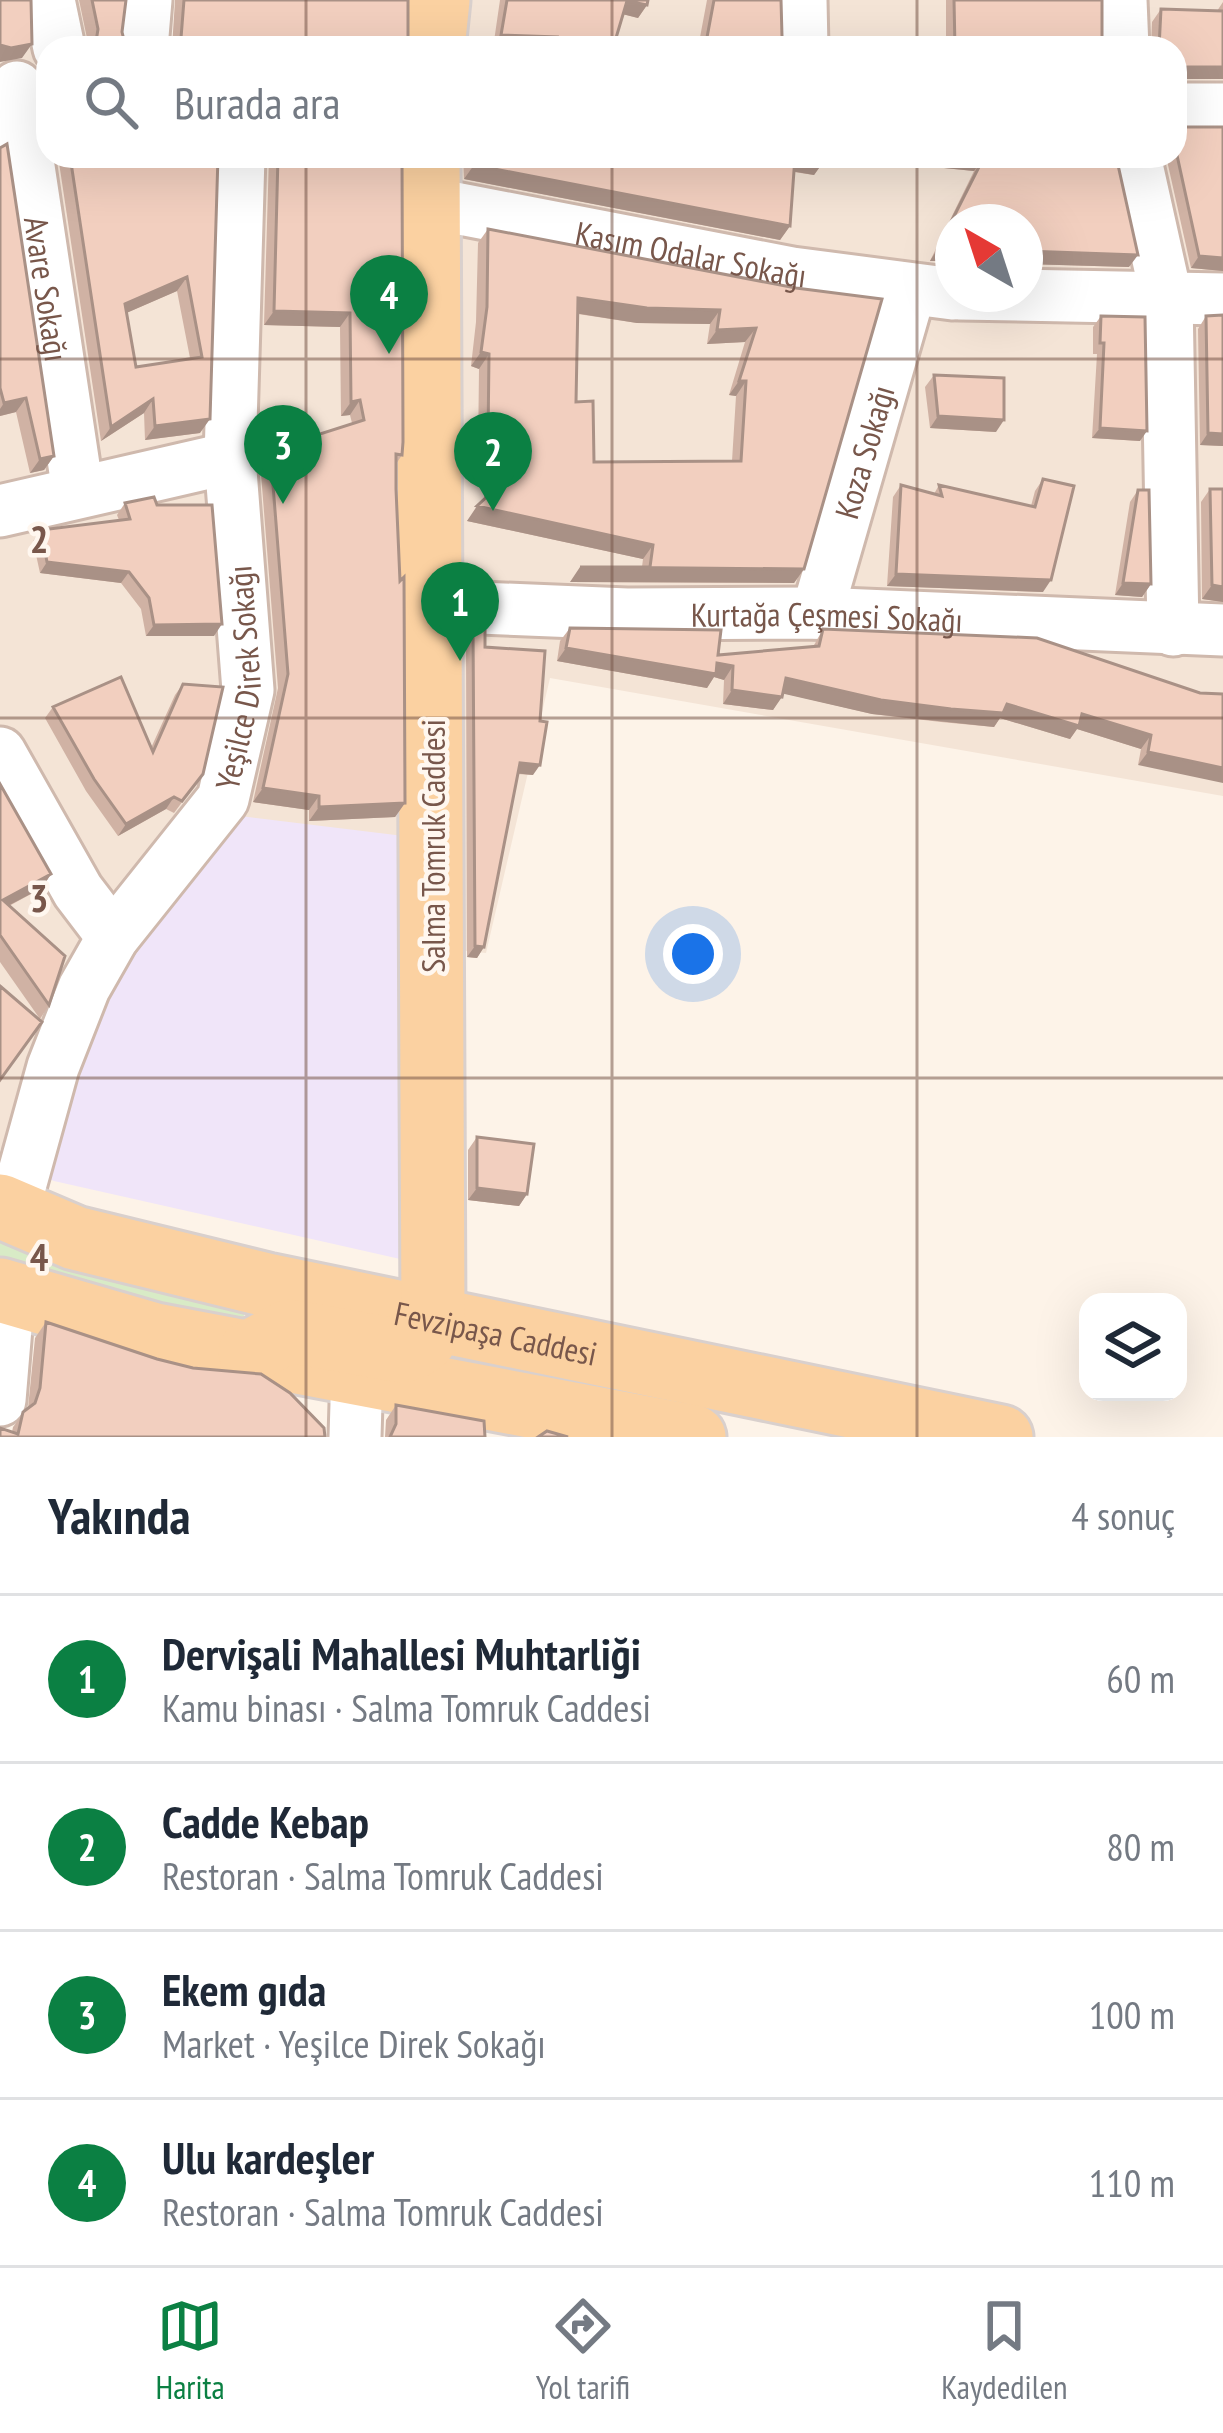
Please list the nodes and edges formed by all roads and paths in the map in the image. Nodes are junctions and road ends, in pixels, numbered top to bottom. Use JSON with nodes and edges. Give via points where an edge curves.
{"nodes":[{"id":1,"x":49,"y":0,"type":"edge"},
{"id":2,"x":146,"y":0,"type":"edge"},
{"id":3,"x":438,"y":0,"type":"edge"},
{"id":4,"x":801,"y":0,"type":"edge"},
{"id":5,"x":1121,"y":0,"type":"edge"},
{"id":6,"x":56,"y":36,"type":"edge"},
{"id":7,"x":143,"y":36,"type":"edge"},
{"id":8,"x":435,"y":36,"type":"edge"},
{"id":9,"x":802,"y":36,"type":"edge"},
{"id":10,"x":1122,"y":36,"type":"edge"},
{"id":11,"x":22,"y":85,"type":"edge"},
{"id":12,"x":1187,"y":109,"type":"edge"},
{"id":13,"x":1223,"y":109,"type":"edge"},
{"id":14,"x":239,"y":168,"type":"edge"},
{"id":15,"x":1138,"y":168,"type":"edge"},
{"id":16,"x":429,"y":179,"type":"edge"},
{"id":17,"x":935,"y":292,"type":"edge"},
{"id":18,"x":1043,"y":296,"type":"edge"},
{"id":19,"x":1223,"y":298,"type":"edge"},
{"id":20,"x":1167,"y":299,"type":"junction"},
{"id":21,"x":935,"y":308,"type":"edge"},
{"id":22,"x":230,"y":458,"type":"junction"},
{"id":23,"x":78,"y":492,"type":"junction"},
{"id":24,"x":0,"y":511,"type":"edge"},
{"id":25,"x":430,"y":606,"type":"junction"},
{"id":26,"x":817,"y":613,"type":"junction"},
{"id":27,"x":1223,"y":629,"type":"edge"},
{"id":28,"x":1173,"y":630,"type":"junction"},
{"id":29,"x":0,"y":753,"type":"edge"},
{"id":30,"x":113,"y":937,"type":"junction"},
{"id":31,"x":8,"y":1196,"type":"edge"},
{"id":32,"x":4,"y":1291,"type":"edge"},
{"id":33,"x":434,"y":1321,"type":"junction"},
{"id":34,"x":250,"y":1352,"type":"junction"},
{"id":35,"x":357,"y":1370,"type":"junction"},
{"id":36,"x":0,"y":1400,"type":"edge"},
{"id":37,"x":485,"y":1417,"type":"edge"},
{"id":38,"x":355,"y":1437,"type":"edge"},
{"id":39,"x":694,"y":1437,"type":"edge"},
{"id":40,"x":1000,"y":1437,"type":"edge"}],
"edges":[{"from":1,"to":6,"type":"street"},
{"from":2,"to":7,"type":"street"},
{"from":3,"to":8,"type":"main road"},
{"from":4,"to":9,"type":"street"},
{"from":5,"to":10,"type":"street"},
{"from":11,"to":23,"type":"street","name":"Avare Sokağı"},
{"from":12,"to":13,"type":"street"},
{"from":14,"to":22,"type":"street","name":"Yeşilce Direk Sokağı"},
{"from":15,"to":20,"type":"street"},
{"from":16,"to":17,"type":"street","name":"Kasım Odalar Sokağı","via":[[792,273]]},
{"from":16,"to":25,"type":"main road","name":"Salma Tomruk Caddesi"},
{"from":18,"to":20,"type":"street","name":"Kasım Odalar Sokağı"},
{"from":19,"to":20,"type":"street","name":"Kasım Odalar Sokağı"},
{"from":20,"to":28,"type":"street"},
{"from":21,"to":26,"type":"street","name":"Koza Sokağı"},
{"from":22,"to":23,"type":"street"},
{"from":22,"to":30,"type":"street","name":"Yeşilce Direk Sokağı","via":[[248,690],[223,799]]},
{"from":23,"to":24,"type":"street"},
{"from":25,"to":26,"type":"street","name":"Kurtağa Çeşmesi Sokağı"},
{"from":25,"to":33,"type":"main road","name":"Salma Tomruk Caddesi"},
{"from":26,"to":28,"type":"street","name":"Kurtağa Çeşmesi Sokağı"},
{"from":27,"to":28,"type":"street","name":"Kurtağa Çeşmesi Sokağı"},
{"from":29,"to":30,"type":"street"},
{"from":30,"to":31,"type":"street","name":"Yeşilce Direk Sokağı","via":[[84,988]]},
{"from":31,"to":33,"type":"main road","name":"Fevzipaşa Caddesi","via":[[76,1238]]},
{"from":32,"to":34,"type":"main road","name":"Fevzipaşa Caddesi","via":[[155,1335]]},
{"from":32,"to":36,"type":"street"},
{"from":33,"to":34,"type":"main road","via":[[418,1347],[401,1351],[289,1331]]},
{"from":33,"to":40,"type":"main road","name":"Fevzipaşa Caddesi"},
{"from":34,"to":35,"type":"main road","name":"Fevzipaşa Caddesi"},
{"from":35,"to":37,"type":"main road","name":"Fevzipaşa Caddesi"},
{"from":35,"to":38,"type":"street"},
{"from":37,"to":39,"type":"main road","name":"Fevzipaşa Caddesi"}]}
